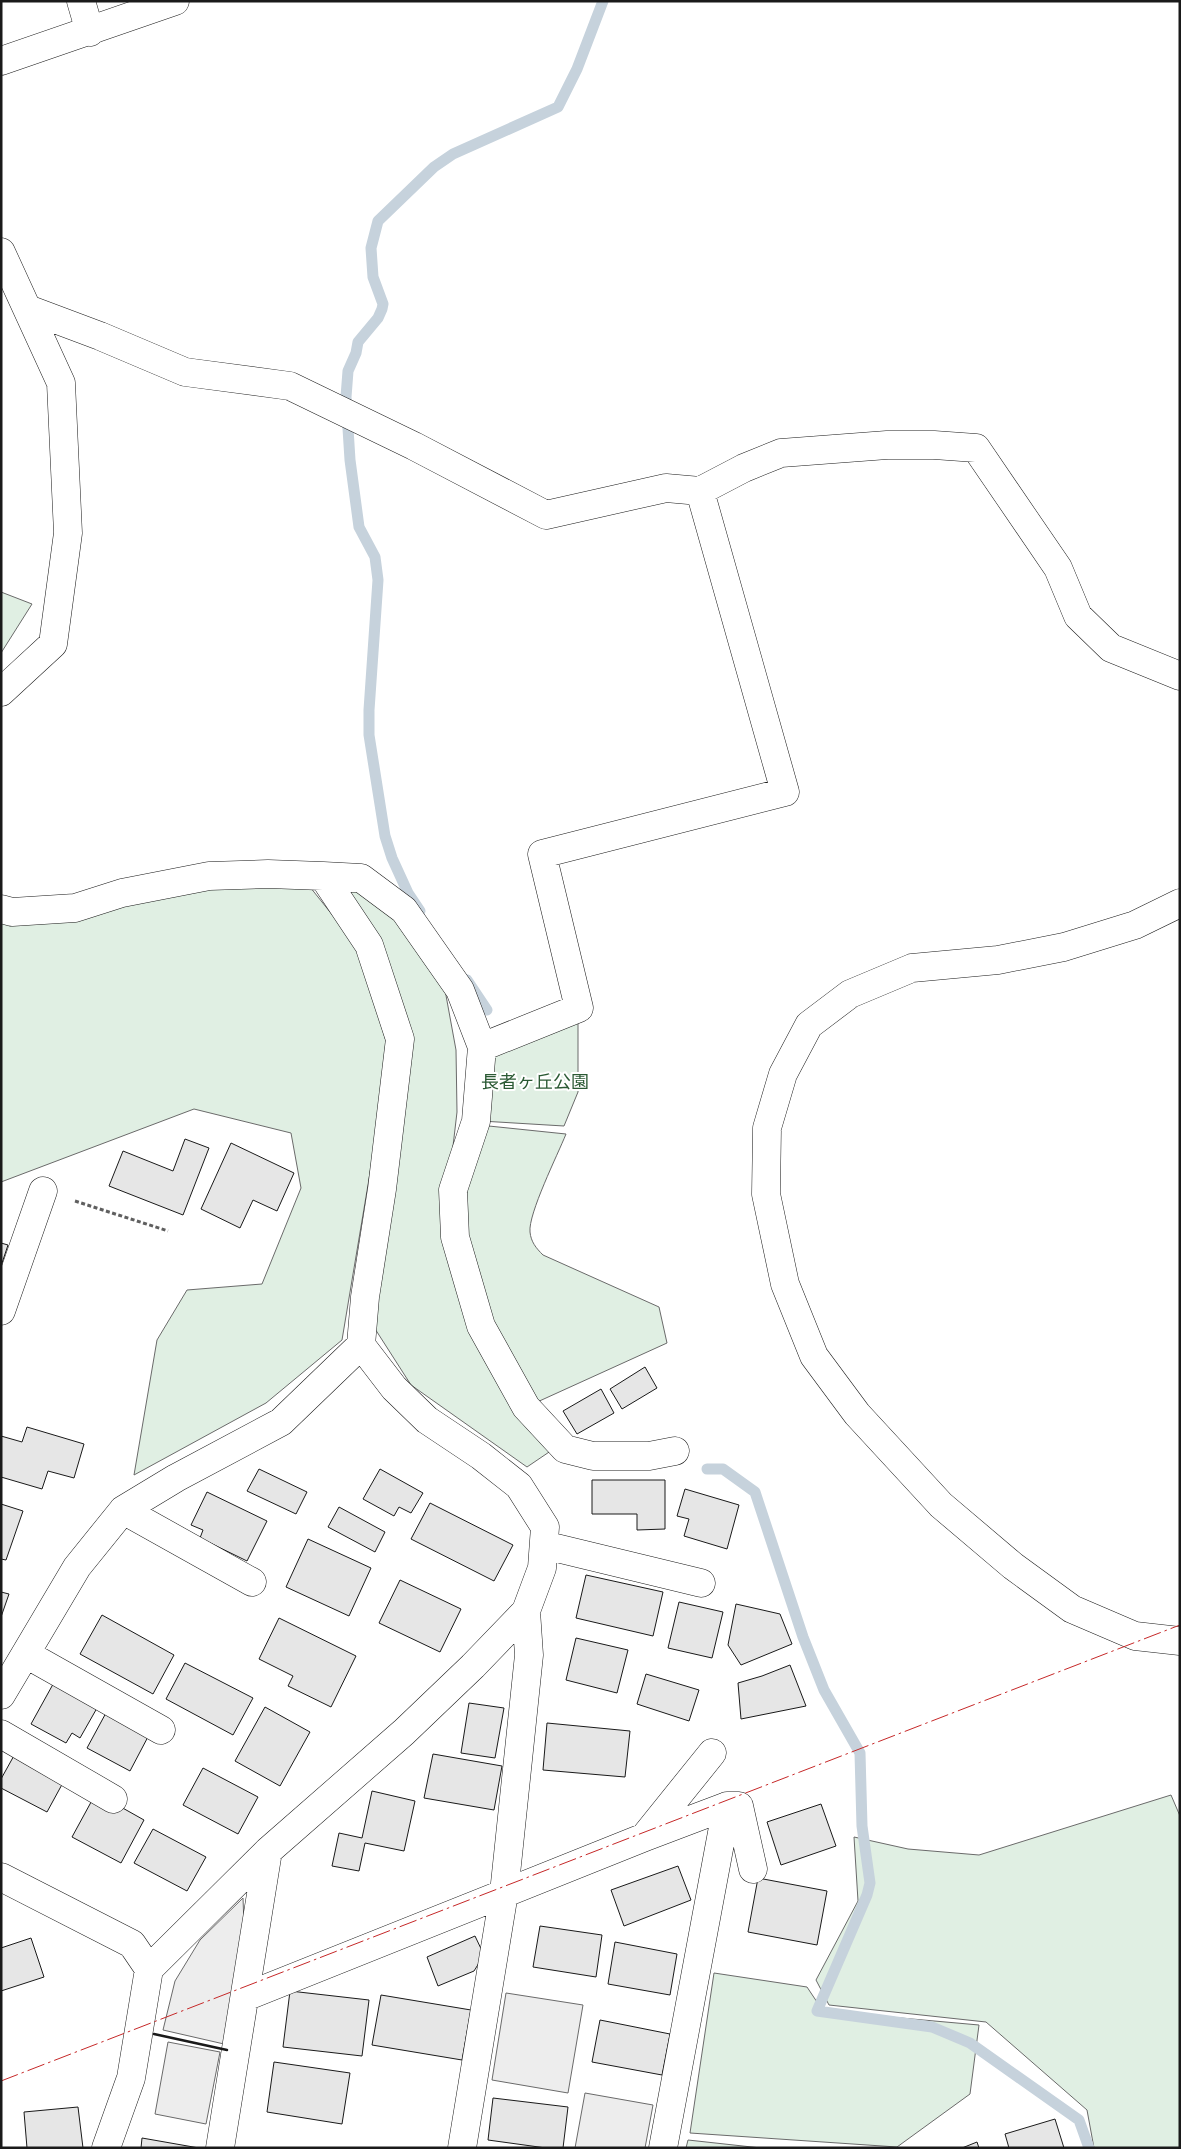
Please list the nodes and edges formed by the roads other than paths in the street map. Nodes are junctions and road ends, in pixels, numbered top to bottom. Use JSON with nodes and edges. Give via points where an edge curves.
{"nodes":[{"id":1,"x":81,"y":1,"type":"edge"},
{"id":2,"x":175,"y":1,"type":"edge"},
{"id":3,"x":90,"y":32,"type":"junction"},
{"id":4,"x":1,"y":61,"type":"edge"},
{"id":5,"x":1,"y":252,"type":"edge"},
{"id":6,"x":28,"y":309,"type":"junction"},
{"id":7,"x":700,"y":492,"type":"junction"},
{"id":8,"x":1180,"y":676,"type":"edge"},
{"id":9,"x":1,"y":692,"type":"edge"},
{"id":10,"x":323,"y":876,"type":"junction"},
{"id":11,"x":1180,"y":903,"type":"edge"},
{"id":12,"x":1,"y":909,"type":"edge"},
{"id":13,"x":482,"y":1047,"type":"junction"},
{"id":14,"x":43,"y":1192,"type":"road end"},
{"id":15,"x":1,"y":1312,"type":"edge"},
{"id":16,"x":361,"y":1346,"type":"junction"},
{"id":17,"x":675,"y":1451,"type":"dead end"},
{"id":18,"x":123,"y":1510,"type":"junction"},
{"id":19,"x":544,"y":1545,"type":"junction"},
{"id":20,"x":252,"y":1582,"type":"dead end"},
{"id":21,"x":701,"y":1583,"type":"dead end"},
{"id":22,"x":526,"y":1611,"type":"junction"},
{"id":23,"x":1180,"y":1641,"type":"edge"},
{"id":24,"x":26,"y":1654,"type":"junction"},
{"id":25,"x":1,"y":1695,"type":"edge"},
{"id":26,"x":161,"y":1730,"type":"dead end"},
{"id":27,"x":1,"y":1734,"type":"edge"},
{"id":28,"x":712,"y":1754,"type":"dead end"},
{"id":29,"x":112,"y":1799,"type":"dead end"},
{"id":30,"x":727,"y":1806,"type":"junction"},
{"id":31,"x":645,"y":1837,"type":"junction"},
{"id":32,"x":268,"y":1851,"type":"junction"},
{"id":33,"x":753,"y":1870,"type":"dead end"},
{"id":34,"x":1,"y":1877,"type":"edge"},
{"id":35,"x":504,"y":1893,"type":"junction"},
{"id":36,"x":149,"y":1969,"type":"junction"},
{"id":37,"x":245,"y":1997,"type":"junction"},
{"id":38,"x":106,"y":2148,"type":"edge"},
{"id":39,"x":220,"y":2148,"type":"edge"},
{"id":40,"x":462,"y":2148,"type":"edge"},
{"id":41,"x":662,"y":2148,"type":"edge"}],
"edges":[{"from":1,"to":3,"type":"street"},
{"from":2,"to":3,"type":"street"},
{"from":3,"to":4,"type":"street"},
{"from":5,"to":6,"type":"street"},
{"from":6,"to":7,"type":"street","via":[[184,372],[290,386],[546,515],[666,488]]},
{"from":6,"to":9,"type":"street","via":[[61,383],[68,533],[54,644]]},
{"from":7,"to":8,"type":"street","via":[[744,468],[781,454],[887,445],[976,448],[1058,568],[1078,616],[1111,648]]},
{"from":7,"to":13,"type":"street","via":[[785,792],[542,854],[579,1008]]},
{"from":10,"to":12,"type":"street","via":[[210,876],[122,893],[75,908],[12,912]]},
{"from":10,"to":13,"type":"street","via":[[360,878],[404,910],[460,990]]},
{"from":10,"to":16,"type":"street","via":[[369,945],[400,1039]]},
{"from":11,"to":23,"type":"street","via":[[1134,925],[1064,946],[998,960],[912,968],[850,994],[809,1025],[783,1074],[767,1128],[766,1194],[785,1284],[814,1356],[857,1414],[941,1505],[1013,1566],[1072,1609],[1134,1636]]},
{"from":13,"to":17,"type":"street","via":[[476,1120],[453,1190],[455,1236],[481,1326],[526,1407],[565,1449],[594,1456],[649,1456]]},
{"from":14,"to":15,"type":"street"},
{"from":16,"to":18,"type":"street","via":[[281,1422]]},
{"from":16,"to":19,"type":"street","via":[[394,1388],[427,1420],[519,1486],[545,1527]]},
{"from":18,"to":20,"type":"street"},
{"from":18,"to":24,"type":"street","via":[[77,1567]]},
{"from":19,"to":21,"type":"street"},
{"from":19,"to":22,"type":"street","via":[[542,1568]]},
{"from":22,"to":32,"type":"street","via":[[404,1732]]},
{"from":22,"to":35,"type":"street","via":[[529,1656]]},
{"from":24,"to":25,"type":"street"},
{"from":24,"to":26,"type":"street"},
{"from":27,"to":29,"type":"street"},
{"from":28,"to":31,"type":"street"},
{"from":30,"to":31,"type":"street"},
{"from":30,"to":33,"type":"street","via":[[739,1806]]},
{"from":30,"to":41,"type":"street"},
{"from":31,"to":35,"type":"street"},
{"from":32,"to":36,"type":"street"},
{"from":32,"to":37,"type":"street"},
{"from":34,"to":36,"type":"street","via":[[132,1944]]},
{"from":35,"to":37,"type":"street"},
{"from":35,"to":40,"type":"street"},
{"from":36,"to":38,"type":"street","via":[[132,2078]]},
{"from":37,"to":39,"type":"street"}]}
